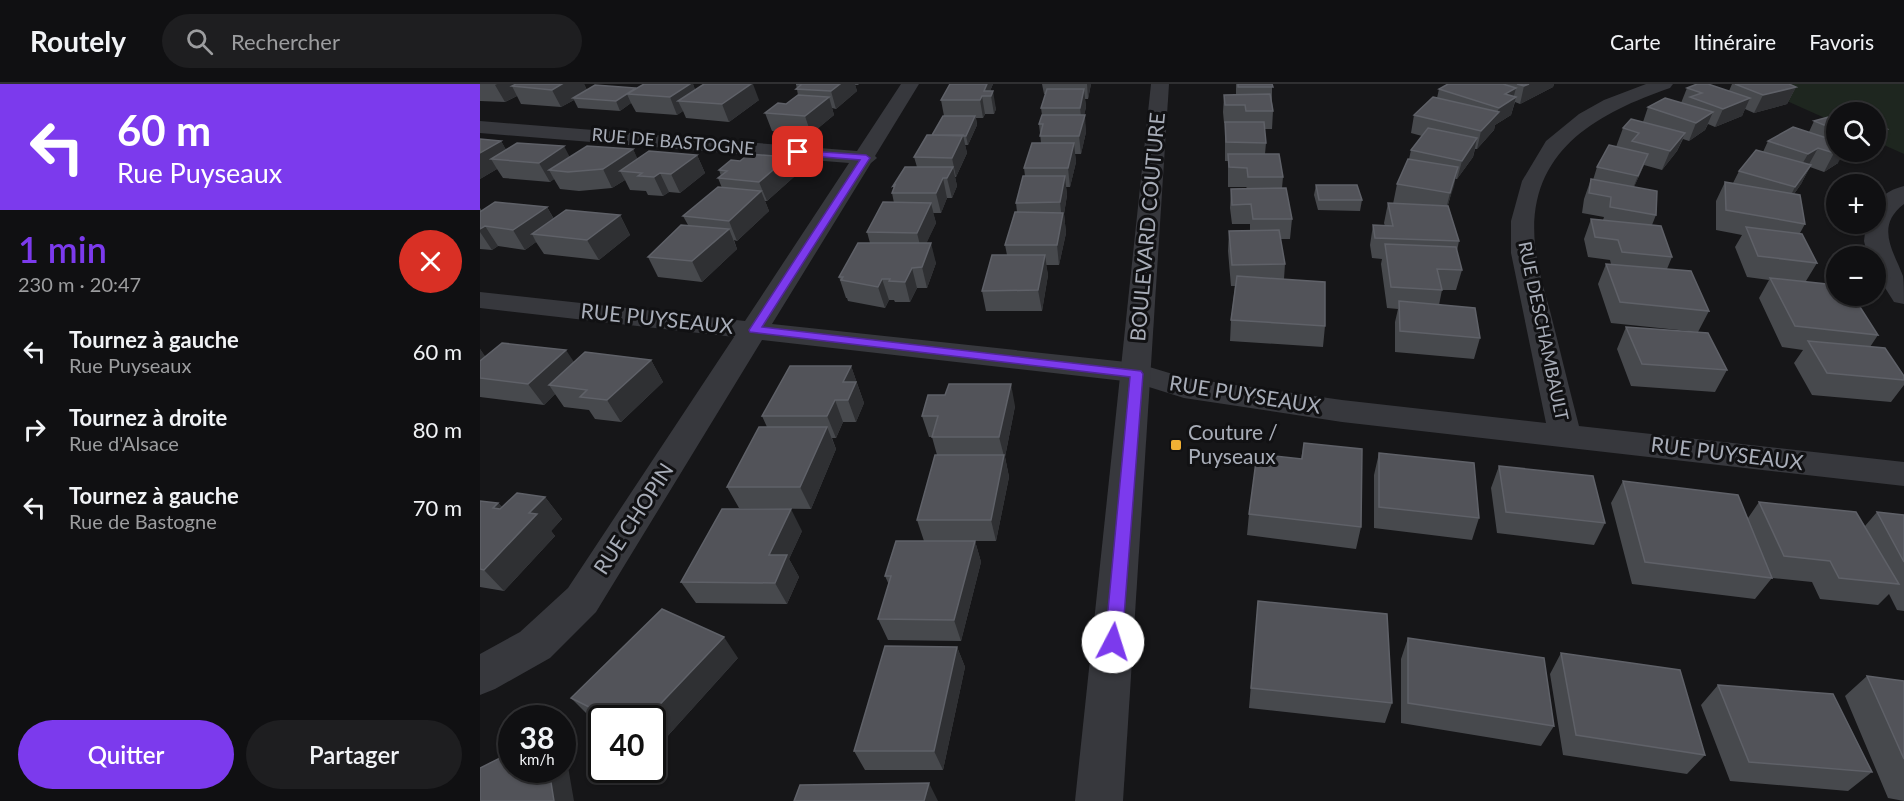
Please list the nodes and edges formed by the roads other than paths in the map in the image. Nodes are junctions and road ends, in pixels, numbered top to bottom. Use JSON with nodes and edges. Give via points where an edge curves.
{"nodes":[{"id":1,"x":910,"y":84,"type":"edge"},
{"id":2,"x":1160,"y":84,"type":"edge"},
{"id":3,"x":1664,"y":84,"type":"edge"},
{"id":4,"x":480,"y":127,"type":"edge"},
{"id":5,"x":866,"y":158,"type":"junction"},
{"id":6,"x":1904,"y":193,"type":"edge"},
{"id":7,"x":1904,"y":296,"type":"edge"},
{"id":8,"x":480,"y":300,"type":"edge"},
{"id":9,"x":755,"y":330,"type":"junction"},
{"id":10,"x":1136,"y":374,"type":"junction"},
{"id":11,"x":1564,"y":435,"type":"junction"},
{"id":12,"x":1904,"y":474,"type":"edge"},
{"id":13,"x":480,"y":676,"type":"edge"},
{"id":14,"x":1099,"y":801,"type":"edge"}],
"edges":[{"from":1,"to":5,"type":"street","name":"RUE CHOPIN"},
{"from":2,"to":10,"type":"street","name":"BOULEVARD COUTURE"},
{"from":3,"to":11,"type":"street","name":"RUE DESCHAMBAULT","via":[[1628,96],[1563,136],[1542,162],[1527,194],[1522,236]]},
{"from":4,"to":5,"type":"street","name":"RUE DE BASTOGNE"},
{"from":5,"to":9,"type":"street","name":"RUE CHOPIN"},
{"from":6,"to":7,"type":"street","via":[[1885,208],[1875,232],[1882,263]]},
{"from":8,"to":9,"type":"street","name":"RUE PUYSEAUX"},
{"from":9,"to":10,"type":"street","name":"RUE PUYSEAUX"},
{"from":9,"to":13,"type":"street","name":"RUE CHOPIN","via":[[582,600],[535,645]]},
{"from":10,"to":11,"type":"street","name":"RUE PUYSEAUX","via":[[1184,388],[1342,411]]},
{"from":10,"to":14,"type":"street","name":"BOULEVARD COUTURE"},
{"from":11,"to":12,"type":"street","name":"RUE PUYSEAUX"}]}
